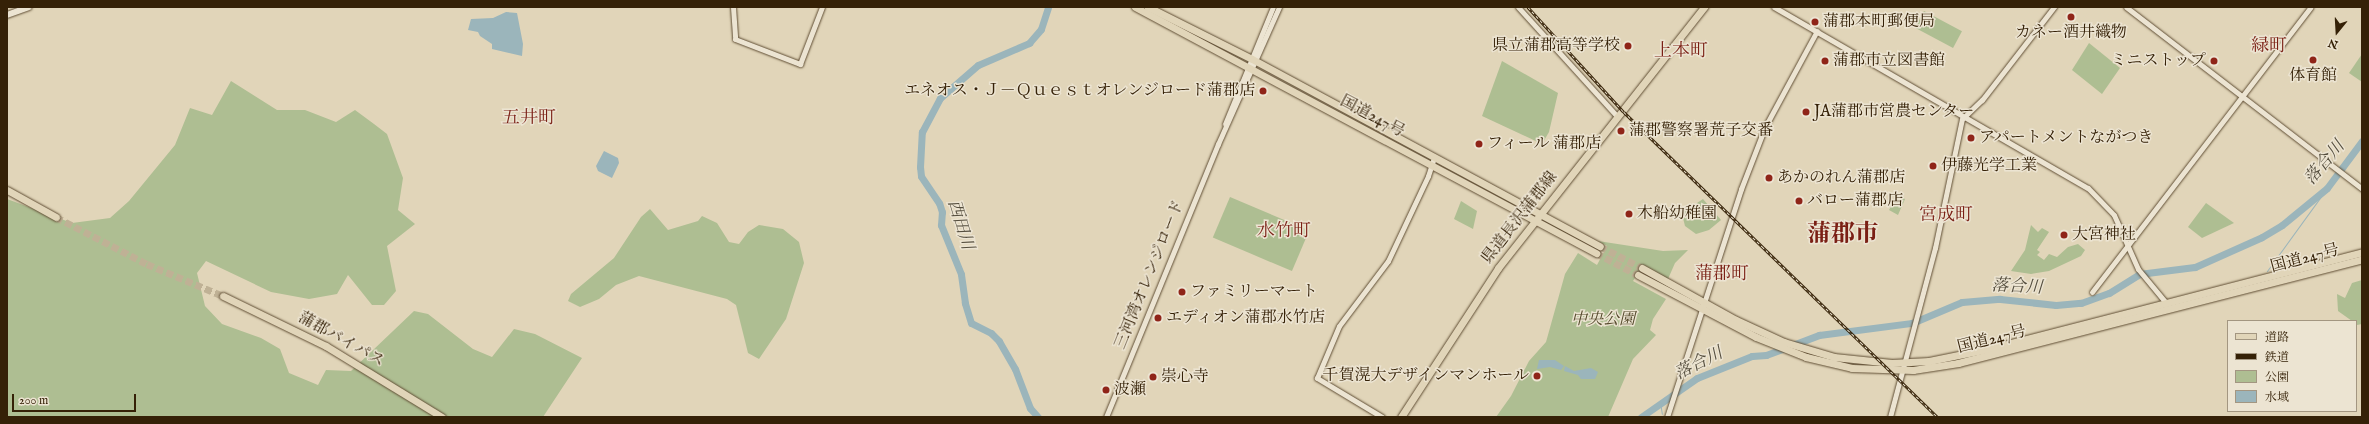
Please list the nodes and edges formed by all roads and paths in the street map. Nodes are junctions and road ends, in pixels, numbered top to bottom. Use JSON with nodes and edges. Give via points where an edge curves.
{"nodes":[{"id":1,"x":29,"y":7,"type":"edge"},
{"id":2,"x":733,"y":7,"type":"edge"},
{"id":3,"x":822,"y":7,"type":"edge"},
{"id":4,"x":1135,"y":7,"type":"edge"},
{"id":5,"x":1148,"y":7,"type":"edge"},
{"id":6,"x":1273,"y":7,"type":"edge"},
{"id":7,"x":1279,"y":7,"type":"edge"},
{"id":8,"x":1518,"y":7,"type":"edge"},
{"id":9,"x":1704,"y":7,"type":"edge"},
{"id":10,"x":1774,"y":7,"type":"edge"},
{"id":11,"x":2054,"y":7,"type":"edge"},
{"id":12,"x":2126,"y":7,"type":"edge"},
{"id":13,"x":2311,"y":7,"type":"edge"},
{"id":14,"x":7,"y":15,"type":"edge"},
{"id":15,"x":1817,"y":31,"type":"junction"},
{"id":16,"x":1254,"y":60,"type":"junction"},
{"id":17,"x":1251,"y":67,"type":"junction"},
{"id":18,"x":2244,"y":96,"type":"junction"},
{"id":19,"x":1617,"y":116,"type":"junction"},
{"id":20,"x":1966,"y":116,"type":"junction"},
{"id":21,"x":1434,"y":157,"type":"junction"},
{"id":22,"x":1432,"y":165,"type":"junction"},
{"id":23,"x":2362,"y":189,"type":"edge"},
{"id":24,"x":7,"y":190,"type":"edge"},
{"id":25,"x":7,"y":193,"type":"edge"},
{"id":26,"x":1541,"y":214,"type":"junction"},
{"id":27,"x":1536,"y":220,"type":"junction"},
{"id":28,"x":2128,"y":244,"type":"junction"},
{"id":29,"x":2362,"y":252,"type":"edge"},
{"id":30,"x":2362,"y":258,"type":"edge"},
{"id":31,"x":2092,"y":292,"type":"dead end"},
{"id":32,"x":1705,"y":301,"type":"junction"},
{"id":33,"x":2165,"y":302,"type":"junction"},
{"id":34,"x":2171,"y":308,"type":"junction"},
{"id":35,"x":1702,"y":309,"type":"junction"},
{"id":36,"x":1906,"y":362,"type":"junction"},
{"id":37,"x":1903,"y":370,"type":"junction"},
{"id":38,"x":437,"y":417,"type":"edge"},
{"id":39,"x":442,"y":417,"type":"edge"},
{"id":40,"x":1106,"y":417,"type":"edge"},
{"id":41,"x":1382,"y":417,"type":"edge"},
{"id":42,"x":1401,"y":417,"type":"edge"},
{"id":43,"x":1667,"y":417,"type":"edge"},
{"id":44,"x":1890,"y":417,"type":"edge"}],
"edges":[{"from":1,"to":14,"type":"main road"},
{"from":2,"to":3,"type":"street","via":[[735,39],[800,64]]},
{"from":4,"to":17,"type":"main road","name":"国道247号"},
{"from":5,"to":16,"type":"main road","name":"国道247号"},
{"from":6,"to":16,"type":"street","name":"三河湾オレンジロード"},
{"from":7,"to":16,"type":"street","name":"三河湾オレンジロード"},
{"from":8,"to":19,"type":"street"},
{"from":9,"to":19,"type":"main road","name":"県道長沢蒲郡線"},
{"from":10,"to":15,"type":"street"},
{"from":11,"to":20,"type":"street","via":[[1985,96]]},
{"from":12,"to":18,"type":"street"},
{"from":13,"to":18,"type":"street"},
{"from":15,"to":20,"type":"street"},
{"from":15,"to":32,"type":"street","via":[[1765,127],[1741,189]]},
{"from":16,"to":17,"type":"street","name":"三河湾オレンジロード"},
{"from":16,"to":21,"type":"main road","name":"国道247号"},
{"from":17,"to":22,"type":"main road","name":"国道247号"},
{"from":17,"to":40,"type":"street","name":"三河湾オレンジロード"},
{"from":18,"to":23,"type":"street"},
{"from":18,"to":28,"type":"street"},
{"from":19,"to":26,"type":"main road","name":"県道長沢蒲郡線"},
{"from":20,"to":28,"type":"street","via":[[2088,188],[2114,215]]},
{"from":20,"to":36,"type":"street","via":[[1959,127],[1936,248]]},
{"from":21,"to":22,"type":"street"},
{"from":21,"to":26,"type":"main road","name":"国道247号"},
{"from":22,"to":27,"type":"main road","name":"国道247号"},
{"from":22,"to":41,"type":"street","via":[[1388,262],[1339,326],[1317,378]]},
{"from":24,"to":25,"type":"main road","via":[[55,218]]},
{"from":26,"to":27,"type":"main road","name":"県道長沢蒲郡線"},
{"from":26,"to":27,"type":"main road","name":"国道247号","via":[[1598,250]]},
{"from":27,"to":42,"type":"main road","name":"県道長沢蒲郡線","via":[[1498,268]]},
{"from":28,"to":31,"type":"street"},
{"from":28,"to":33,"type":"street","via":[[2145,280]]},
{"from":29,"to":33,"type":"main road","name":"国道247号"},
{"from":30,"to":34,"type":"main road","name":"国道247号"},
{"from":32,"to":35,"type":"street"},
{"from":32,"to":35,"type":"main road","name":"国道247号","via":[[1640,272]]},
{"from":32,"to":36,"type":"main road","name":"国道247号","via":[[1800,348],[1853,360]]},
{"from":33,"to":34,"type":"street"},
{"from":33,"to":36,"type":"main road","name":"国道247号","via":[[1951,357]]},
{"from":34,"to":37,"type":"main road","name":"国道247号","via":[[1958,363]]},
{"from":35,"to":37,"type":"main road","name":"国道247号","via":[[1776,345],[1817,360],[1852,368]]},
{"from":35,"to":43,"type":"street"},
{"from":36,"to":37,"type":"street"},
{"from":37,"to":44,"type":"street"},
{"from":38,"to":39,"type":"main road","name":"蒲郡バイパス","via":[[326,350],[222,297],[326,346]]}]}
